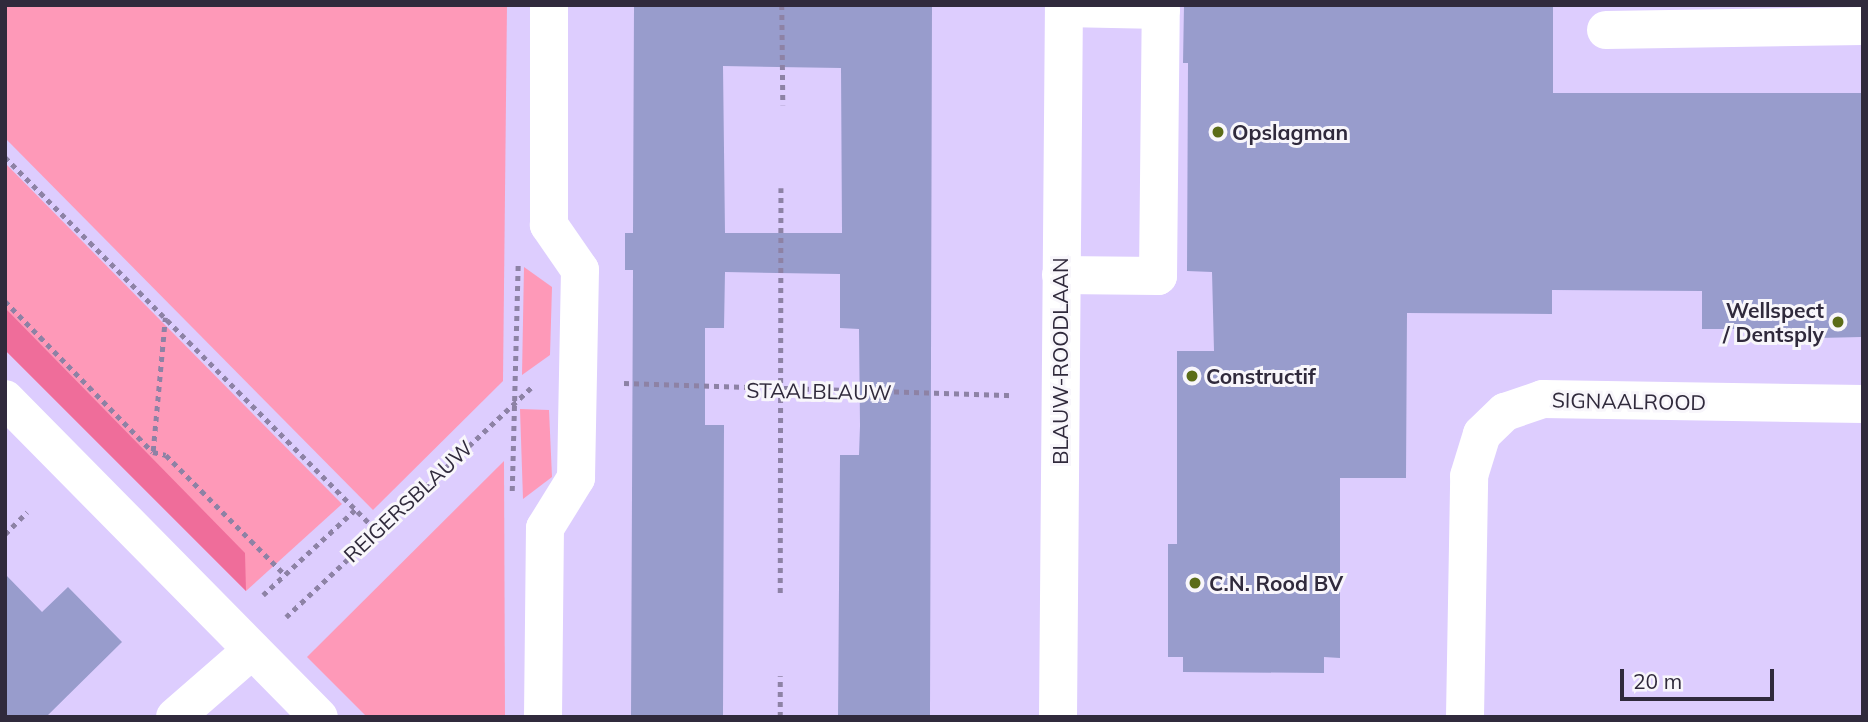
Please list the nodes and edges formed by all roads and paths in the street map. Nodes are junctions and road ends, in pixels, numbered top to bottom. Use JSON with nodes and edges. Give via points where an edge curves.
{"nodes":[{"id":1,"x":549,"y":5,"type":"edge"},
{"id":2,"x":782,"y":5,"type":"edge"},
{"id":3,"x":1064,"y":7,"type":"edge"},
{"id":4,"x":1863,"y":26,"type":"edge"},
{"id":5,"x":1605,"y":30,"type":"dead end"},
{"id":6,"x":783,"y":105,"type":"dead end"},
{"id":7,"x":5,"y":157,"type":"edge"},
{"id":8,"x":781,"y":188,"type":"dead end"},
{"id":9,"x":549,"y":225,"type":"junction"},
{"id":10,"x":1061,"y":275,"type":"junction"},
{"id":11,"x":5,"y":301,"type":"edge"},
{"id":12,"x":165,"y":318,"type":"junction"},
{"id":13,"x":578,"y":381,"type":"junction"},
{"id":14,"x":780,"y":391,"type":"junction"},
{"id":15,"x":1060,"y":396,"type":"junction"},
{"id":16,"x":5,"y":399,"type":"edge"},
{"id":17,"x":514,"y":401,"type":"junction"},
{"id":18,"x":1863,"y":404,"type":"edge"},
{"id":19,"x":153,"y":452,"type":"junction"},
{"id":20,"x":356,"y":509,"type":"junction"},
{"id":21,"x":27,"y":512,"type":"dead end"},
{"id":22,"x":545,"y":528,"type":"junction"},
{"id":23,"x":377,"y":531,"type":"junction"},
{"id":24,"x":5,"y":534,"type":"edge"},
{"id":25,"x":285,"y":575,"type":"junction"},
{"id":26,"x":780,"y":593,"type":"dead end"},
{"id":27,"x":240,"y":638,"type":"junction"},
{"id":28,"x":780,"y":676,"type":"dead end"},
{"id":29,"x":175,"y":717,"type":"edge"},
{"id":30,"x":319,"y":717,"type":"edge"},
{"id":31,"x":542,"y":717,"type":"edge"},
{"id":32,"x":780,"y":717,"type":"edge"},
{"id":33,"x":1058,"y":717,"type":"edge"},
{"id":34,"x":1465,"y":717,"type":"edge"}],
"edges":[{"from":1,"to":9,"type":"street"},
{"from":2,"to":6,"type":"path"},
{"from":3,"to":10,"type":"street","name":"BLAUW-ROODLAAN"},
{"from":3,"to":10,"type":"street","via":[[1161,10],[1158,276]]},
{"from":4,"to":5,"type":"street"},
{"from":7,"to":12,"type":"path"},
{"from":8,"to":14,"type":"path"},
{"from":9,"to":13,"type":"street","via":[[580,270]]},
{"from":9,"to":17,"type":"path","via":[[519,244]]},
{"from":10,"to":15,"type":"street","name":"BLAUW-ROODLAAN"},
{"from":11,"to":19,"type":"path"},
{"from":12,"to":19,"type":"path"},
{"from":12,"to":20,"type":"path"},
{"from":13,"to":14,"type":"path","name":"STAALBLAUW"},
{"from":13,"to":17,"type":"path","name":"REIGERSBLAUW","via":[[546,381]]},
{"from":13,"to":22,"type":"street","via":[[576,478]]},
{"from":14,"to":15,"type":"path","name":"STAALBLAUW"},
{"from":14,"to":26,"type":"path"},
{"from":15,"to":33,"type":"street","name":"BLAUW-ROODLAAN"},
{"from":16,"to":27,"type":"street"},
{"from":17,"to":22,"type":"path","via":[[512,514]]},
{"from":17,"to":23,"type":"path","name":"REIGERSBLAUW"},
{"from":18,"to":34,"type":"street","name":"SIGNAALROOD","via":[[1544,399],[1505,412],[1482,434],[1469,476]]},
{"from":19,"to":25,"type":"path","via":[[166,455]]},
{"from":20,"to":23,"type":"path"},
{"from":20,"to":25,"type":"path"},
{"from":21,"to":24,"type":"path"},
{"from":22,"to":31,"type":"street"},
{"from":23,"to":27,"type":"path","name":"REIGERSBLAUW"},
{"from":25,"to":27,"type":"path"},
{"from":27,"to":29,"type":"street"},
{"from":27,"to":30,"type":"street"},
{"from":28,"to":32,"type":"path"}]}
